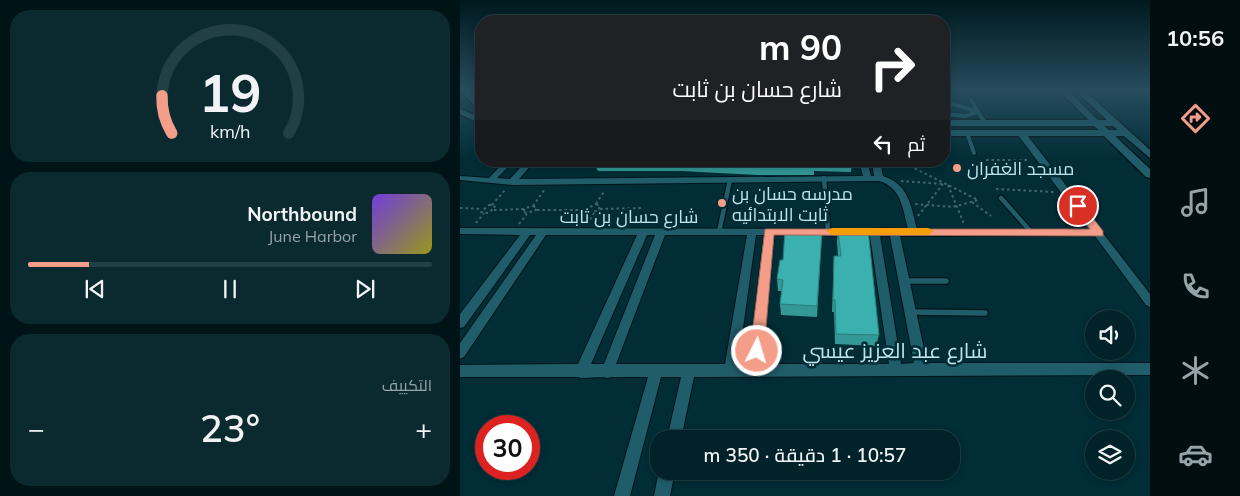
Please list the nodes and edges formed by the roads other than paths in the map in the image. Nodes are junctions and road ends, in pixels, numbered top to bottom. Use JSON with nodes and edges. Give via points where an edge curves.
{"nodes":[{"id":1,"x":976,"y":113,"type":"edge"},
{"id":2,"x":979,"y":113,"type":"edge"},
{"id":3,"x":1086,"y":113,"type":"edge"},
{"id":4,"x":1104,"y":113,"type":"edge"},
{"id":5,"x":950,"y":114,"type":"edge"},
{"id":6,"x":950,"y":123,"type":"edge"},
{"id":7,"x":985,"y":123,"type":"junction"},
{"id":8,"x":1096,"y":123,"type":"junction"},
{"id":9,"x":1115,"y":123,"type":"junction"},
{"id":10,"x":950,"y":132,"type":"edge"},
{"id":11,"x":967,"y":133,"type":"junction"},
{"id":12,"x":1021,"y":133,"type":"junction"},
{"id":13,"x":1106,"y":133,"type":"junction"},
{"id":14,"x":1126,"y":133,"type":"junction"},
{"id":15,"x":974,"y":153,"type":"dead end"},
{"id":16,"x":1150,"y":155,"type":"edge"},
{"id":17,"x":504,"y":167,"type":"edge"},
{"id":18,"x":526,"y":167,"type":"edge"},
{"id":19,"x":865,"y":167,"type":"edge"},
{"id":20,"x":877,"y":167,"type":"edge"},
{"id":21,"x":1150,"y":175,"type":"edge"},
{"id":22,"x":867,"y":177,"type":"junction"},
{"id":23,"x":460,"y":178,"type":"edge"},
{"id":24,"x":824,"y":178,"type":"junction"},
{"id":25,"x":879,"y":178,"type":"junction"},
{"id":26,"x":730,"y":180,"type":"junction"},
{"id":27,"x":490,"y":181,"type":"junction"},
{"id":28,"x":512,"y":182,"type":"junction"},
{"id":29,"x":1001,"y":198,"type":"dead end"},
{"id":30,"x":460,"y":231,"type":"edge"},
{"id":31,"x":828,"y":231,"type":"junction"},
{"id":32,"x":874,"y":231,"type":"junction"},
{"id":33,"x":894,"y":231,"type":"junction"},
{"id":34,"x":912,"y":231,"type":"junction"},
{"id":35,"x":527,"y":232,"type":"junction"},
{"id":36,"x":543,"y":232,"type":"junction"},
{"id":37,"x":643,"y":232,"type":"junction"},
{"id":38,"x":661,"y":232,"type":"junction"},
{"id":39,"x":719,"y":232,"type":"junction"},
{"id":40,"x":752,"y":232,"type":"junction"},
{"id":41,"x":769,"y":232,"type":"junction"},
{"id":42,"x":1032,"y":233,"type":"junction"},
{"id":43,"x":1099,"y":233,"type":"junction"},
{"id":44,"x":904,"y":281,"type":"junction"},
{"id":45,"x":946,"y":281,"type":"dead end"},
{"id":46,"x":1150,"y":302,"type":"edge"},
{"id":47,"x":910,"y":312,"type":"junction"},
{"id":48,"x":985,"y":313,"type":"dead end"},
{"id":49,"x":460,"y":323,"type":"edge"},
{"id":50,"x":460,"y":353,"type":"edge"},
{"id":51,"x":1150,"y":369,"type":"edge"},
{"id":52,"x":896,"y":370,"type":"junction"},
{"id":53,"x":922,"y":370,"type":"junction"},
{"id":54,"x":460,"y":371,"type":"edge"},
{"id":55,"x":656,"y":371,"type":"junction"},
{"id":56,"x":689,"y":371,"type":"junction"},
{"id":57,"x":730,"y":371,"type":"junction"},
{"id":58,"x":755,"y":371,"type":"junction"},
{"id":59,"x":581,"y":372,"type":"junction"},
{"id":60,"x":607,"y":372,"type":"junction"},
{"id":61,"x":676,"y":430,"type":"edge"},
{"id":62,"x":665,"y":480,"type":"edge"},
{"id":63,"x":622,"y":496,"type":"edge"},
{"id":64,"x":662,"y":496,"type":"edge"}],
"edges":[{"from":1,"to":5,"type":"lane","via":[[970,116]]},
{"from":2,"to":7,"type":"lane"},
{"from":3,"to":8,"type":"street"},
{"from":4,"to":9,"type":"street"},
{"from":6,"to":7,"type":"street"},
{"from":7,"to":8,"type":"street"},
{"from":8,"to":9,"type":"street"},
{"from":8,"to":13,"type":"street"},
{"from":9,"to":14,"type":"street"},
{"from":10,"to":11,"type":"street"},
{"from":11,"to":12,"type":"street"},
{"from":11,"to":15,"type":"lane"},
{"from":12,"to":13,"type":"street"},
{"from":12,"to":43,"type":"street"},
{"from":13,"to":14,"type":"street"},
{"from":13,"to":21,"type":"street"},
{"from":14,"to":16,"type":"street"},
{"from":17,"to":27,"type":"street"},
{"from":18,"to":28,"type":"street"},
{"from":19,"to":22,"type":"street"},
{"from":20,"to":25,"type":"street"},
{"from":22,"to":24,"type":"street"},
{"from":22,"to":25,"type":"street"},
{"from":23,"to":27,"type":"street"},
{"from":24,"to":26,"type":"street"},
{"from":24,"to":31,"type":"lane"},
{"from":25,"to":34,"type":"street","via":[[893,182],[902,190]]},
{"from":26,"to":28,"type":"street"},
{"from":26,"to":39,"type":"lane"},
{"from":27,"to":28,"type":"street"},
{"from":29,"to":42,"type":"lane"},
{"from":30,"to":35,"type":"street","name":"شارع حسان بن ثابت"},
{"from":31,"to":32,"type":"street","name":"شارع حسان بن ثابت"},
{"from":31,"to":41,"type":"street","name":"شارع حسان بن ثابت"},
{"from":32,"to":33,"type":"street","name":"شارع حسان بن ثابت"},
{"from":32,"to":52,"type":"street"},
{"from":33,"to":34,"type":"street","name":"شارع حسان بن ثابت"},
{"from":33,"to":44,"type":"street"},
{"from":34,"to":42,"type":"street","name":"شارع حسان بن ثابت"},
{"from":35,"to":36,"type":"street","name":"شارع حسان بن ثابت"},
{"from":35,"to":49,"type":"street"},
{"from":36,"to":37,"type":"street","name":"شارع حسان بن ثابت"},
{"from":36,"to":50,"type":"street"},
{"from":37,"to":38,"type":"street","name":"شارع حسان بن ثابت"},
{"from":37,"to":59,"type":"street"},
{"from":38,"to":39,"type":"street","name":"شارع حسان بن ثابت"},
{"from":38,"to":60,"type":"street"},
{"from":39,"to":40,"type":"street","name":"شارع حسان بن ثابت"},
{"from":40,"to":41,"type":"street","name":"شارع حسان بن ثابت"},
{"from":40,"to":57,"type":"street"},
{"from":41,"to":58,"type":"street"},
{"from":42,"to":43,"type":"street","name":"شارع حسان بن ثابت"},
{"from":43,"to":46,"type":"street"},
{"from":44,"to":45,"type":"lane"},
{"from":44,"to":47,"type":"street"},
{"from":47,"to":48,"type":"lane"},
{"from":47,"to":53,"type":"street"},
{"from":51,"to":53,"type":"street","name":"شارع عبد العزيز عيسي"},
{"from":52,"to":53,"type":"street","name":"شارع عبد العزيز عيسي"},
{"from":52,"to":58,"type":"street","name":"شارع عبد العزيز عيسي"},
{"from":54,"to":59,"type":"street","name":"شارع عبد العزيز عيسي"},
{"from":55,"to":56,"type":"street","name":"شارع عبد العزيز عيسي"},
{"from":55,"to":60,"type":"street","name":"شارع عبد العزيز عيسي"},
{"from":55,"to":63,"type":"street"},
{"from":56,"to":57,"type":"street","name":"شارع عبد العزيز عيسي"},
{"from":56,"to":61,"type":"street"},
{"from":57,"to":58,"type":"street","name":"شارع عبد العزيز عيسي"},
{"from":59,"to":60,"type":"street","name":"شارع عبد العزيز عيسي"},
{"from":62,"to":64,"type":"street"}]}
